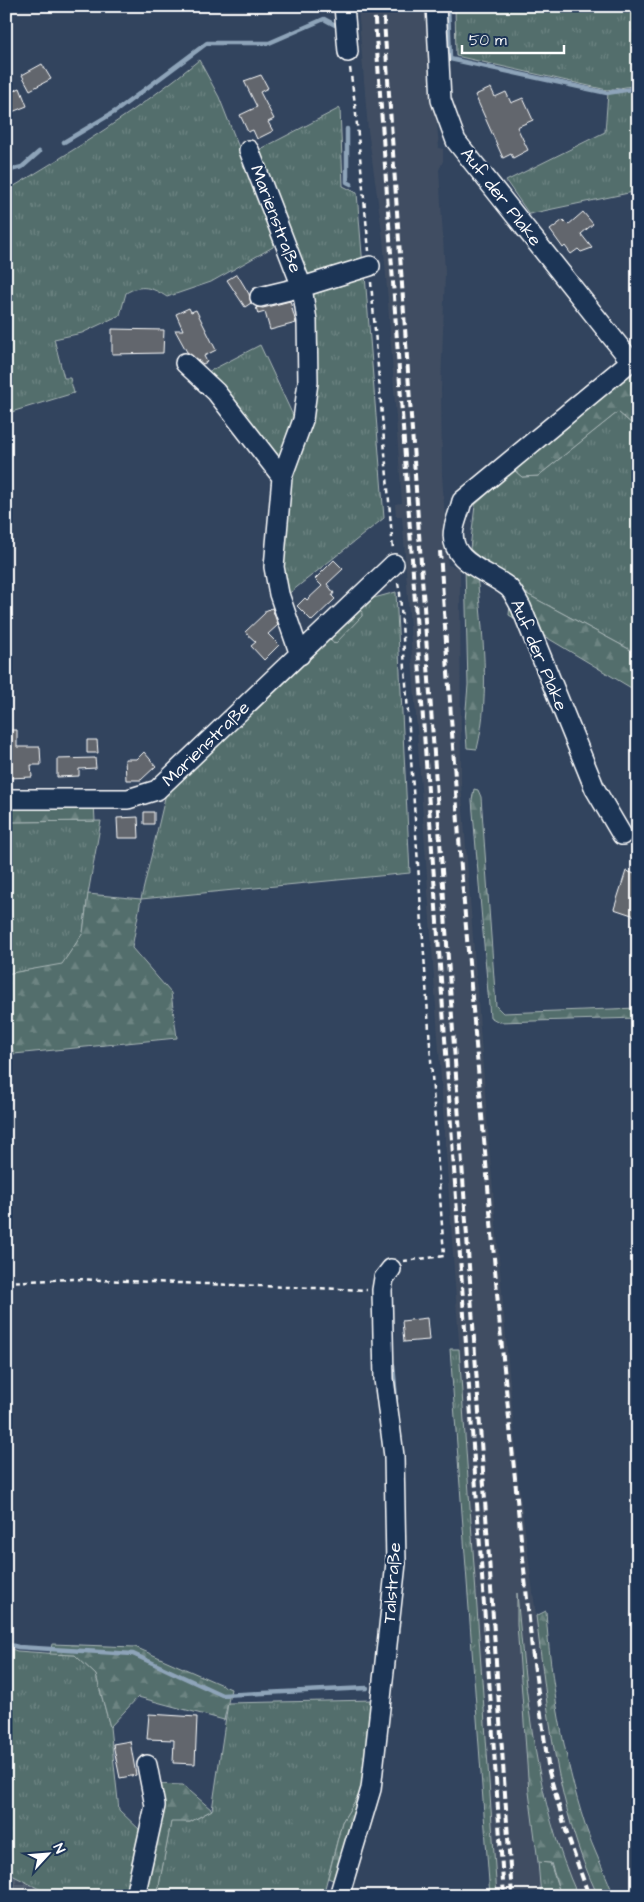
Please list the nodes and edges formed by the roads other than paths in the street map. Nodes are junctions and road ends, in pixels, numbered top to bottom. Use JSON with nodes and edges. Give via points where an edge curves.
{"nodes":[{"id":1,"x":344,"y":6,"type":"edge"},
{"id":2,"x":436,"y":6,"type":"edge"},
{"id":3,"x":348,"y":52,"type":"road end"},
{"id":4,"x":249,"y":150,"type":"dead end"},
{"id":5,"x":370,"y":266,"type":"road end"},
{"id":6,"x":302,"y":287,"type":"junction"},
{"id":7,"x":260,"y":297,"type":"dead end"},
{"id":8,"x":634,"y":360,"type":"edge"},
{"id":9,"x":185,"y":363,"type":"dead end"},
{"id":10,"x":282,"y":476,"type":"junction"},
{"id":11,"x":394,"y":564,"type":"road end"},
{"id":12,"x":300,"y":655,"type":"junction"},
{"id":13,"x":6,"y":799,"type":"edge"},
{"id":14,"x":622,"y":835,"type":"dead end"},
{"id":15,"x":391,"y":1269,"type":"road end"},
{"id":16,"x":147,"y":1765,"type":"dead end"},
{"id":17,"x":135,"y":1896,"type":"edge"},
{"id":18,"x":339,"y":1896,"type":"edge"}],
"edges":[{"from":1,"to":3,"type":"street"},
{"from":2,"to":8,"type":"street","name":"Auf der Plake","via":[[441,100],[456,140]]},
{"from":4,"to":6,"type":"street","name":"Marienstraße"},
{"from":5,"to":6,"type":"street","name":"Marienstraße"},
{"from":6,"to":7,"type":"street","name":"Marienstraße"},
{"from":6,"to":10,"type":"street","name":"Marienstraße","via":[[307,321],[308,382],[303,420]]},
{"from":8,"to":14,"type":"street","name":"Auf der Plake","via":[[462,501],[453,529],[455,545],[461,556],[510,588],[521,607],[595,789]]},
{"from":9,"to":10,"type":"street","via":[[216,392]]},
{"from":10,"to":12,"type":"street","name":"Marienstraße","via":[[274,567],[279,594]]},
{"from":11,"to":12,"type":"street","name":"Marienstraße"},
{"from":12,"to":13,"type":"street","name":"Marienstraße","via":[[157,790],[128,799]]},
{"from":15,"to":18,"type":"street","name":"Talstraße","via":[[384,1278],[382,1290],[384,1379],[394,1456],[396,1562],[371,1789]]},
{"from":16,"to":17,"type":"street","via":[[155,1806]]}]}
